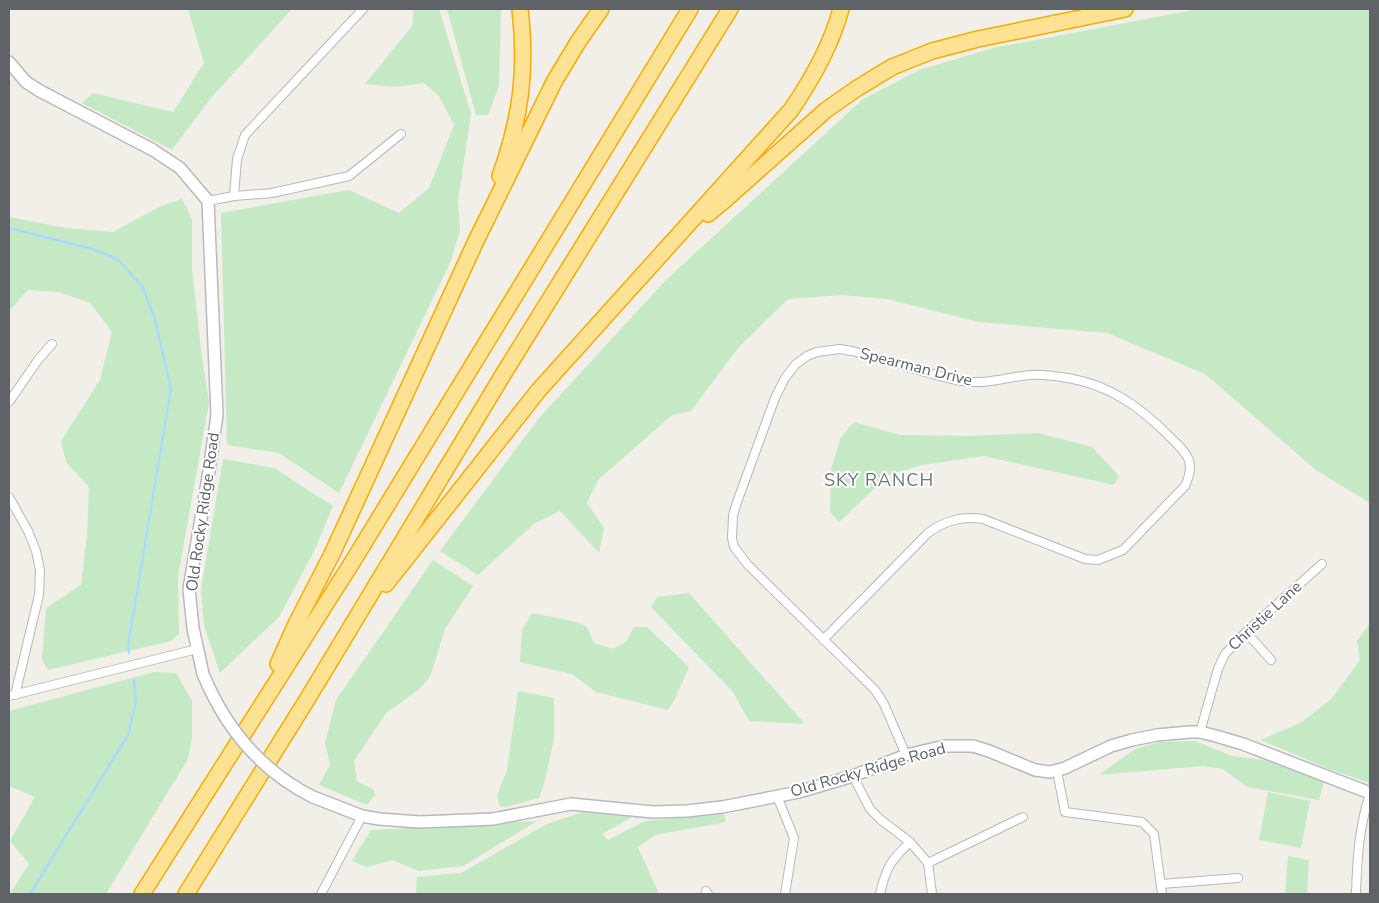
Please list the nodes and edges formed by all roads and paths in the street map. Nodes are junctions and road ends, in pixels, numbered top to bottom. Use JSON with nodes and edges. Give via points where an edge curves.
{"nodes":[{"id":1,"x":363,"y":9,"type":"edge"},
{"id":2,"x":520,"y":9,"type":"edge"},
{"id":3,"x":601,"y":9,"type":"edge"},
{"id":4,"x":690,"y":9,"type":"edge"},
{"id":5,"x":730,"y":9,"type":"edge"},
{"id":6,"x":842,"y":9,"type":"edge"},
{"id":7,"x":1125,"y":9,"type":"edge"},
{"id":8,"x":9,"y":62,"type":"edge"},
{"id":9,"x":401,"y":134,"type":"dead end"},
{"id":10,"x":234,"y":196,"type":"junction"},
{"id":11,"x":208,"y":201,"type":"junction"},
{"id":12,"x":678,"y":238,"type":"junction"},
{"id":13,"x":476,"y":243,"type":"junction"},
{"id":14,"x":52,"y":344,"type":"dead end"},
{"id":15,"x":9,"y":402,"type":"edge"},
{"id":16,"x":9,"y":497,"type":"edge"},
{"id":17,"x":1322,"y":564,"type":"dead end"},
{"id":18,"x":1246,"y":632,"type":"junction"},
{"id":19,"x":342,"y":640,"type":"junction"},
{"id":20,"x":824,"y":640,"type":"junction"},
{"id":21,"x":197,"y":649,"type":"junction"},
{"id":22,"x":1271,"y":660,"type":"dead end"},
{"id":23,"x":12,"y":695,"type":"edge"},
{"id":24,"x":258,"y":710,"type":"junction"},
{"id":25,"x":1200,"y":732,"type":"junction"},
{"id":26,"x":906,"y":755,"type":"junction"},
{"id":27,"x":1057,"y":771,"type":"junction"},
{"id":28,"x":853,"y":776,"type":"junction"},
{"id":29,"x":1370,"y":793,"type":"edge"},
{"id":30,"x":777,"y":796,"type":"junction"},
{"id":31,"x":362,"y":816,"type":"junction"},
{"id":32,"x":1023,"y":817,"type":"dead end"},
{"id":33,"x":910,"y":842,"type":"junction"},
{"id":34,"x":928,"y":863,"type":"junction"},
{"id":35,"x":1238,"y":878,"type":"dead end"},
{"id":36,"x":1161,"y":884,"type":"junction"},
{"id":37,"x":142,"y":894,"type":"edge"},
{"id":38,"x":186,"y":894,"type":"edge"},
{"id":39,"x":320,"y":894,"type":"edge"},
{"id":40,"x":785,"y":894,"type":"edge"},
{"id":41,"x":880,"y":894,"type":"edge"},
{"id":42,"x":932,"y":894,"type":"edge"},
{"id":43,"x":1162,"y":894,"type":"edge"},
{"id":44,"x":1356,"y":894,"type":"edge"}],
"edges":[{"from":1,"to":10,"type":"street","via":[[245,135],[237,159]]},
{"from":2,"to":13,"type":"highway","via":[[524,53],[516,123]]},
{"from":3,"to":13,"type":"highway","via":[[554,82]]},
{"from":4,"to":24,"type":"highway","via":[[368,537]]},
{"from":5,"to":19,"type":"highway"},
{"from":6,"to":12,"type":"highway","via":[[825,53],[791,110]]},
{"from":7,"to":12,"type":"highway","via":[[978,39],[932,51],[892,67],[826,110]]},
{"from":8,"to":11,"type":"street","via":[[26,82],[46,96],[153,150],[180,168]]},
{"from":9,"to":10,"type":"street","via":[[349,176],[272,192]]},
{"from":10,"to":11,"type":"street"},
{"from":11,"to":21,"type":"street","name":"Old Rocky Ridge Road","via":[[217,415],[189,589]]},
{"from":12,"to":19,"type":"highway","via":[[538,391]]},
{"from":13,"to":24,"type":"highway"},
{"from":14,"to":15,"type":"street"},
{"from":16,"to":23,"type":"street","via":[[28,532],[40,570],[39,594]]},
{"from":17,"to":18,"type":"street","name":"Christie Lane"},
{"from":18,"to":22,"type":"street"},
{"from":18,"to":25,"type":"street","name":"Christie Lane","via":[[1221,661]]},
{"from":19,"to":38,"type":"highway"},
{"from":20,"to":20,"type":"street","name":"Spearman Drive","via":[[744,560],[734,547],[732,538],[736,505],[775,398],[790,370],[807,356],[840,349],[969,382],[994,382],[1039,374],[1089,383],[1132,402],[1188,456],[1190,475],[1185,486],[1123,550],[1098,560],[1085,559],[983,519],[951,520],[928,533]]},
{"from":20,"to":26,"type":"street","name":"Spearman Drive","via":[[869,684],[884,704]]},
{"from":21,"to":23,"type":"street"},
{"from":21,"to":31,"type":"street","name":"Old Rocky Ridge Road","bridge":true,"via":[[203,674],[224,715],[252,752],[280,777],[313,797]]},
{"from":24,"to":37,"type":"highway"},
{"from":25,"to":27,"type":"street","name":"Old Rocky Ridge Road","via":[[1132,740]]},
{"from":25,"to":29,"type":"street","name":"Old Rocky Ridge Road","via":[[1258,749]]},
{"from":26,"to":27,"type":"street","name":"Old Rocky Ridge Road","via":[[962,745],[989,751],[1035,770]]},
{"from":26,"to":28,"type":"street","name":"Old Rocky Ridge Road"},
{"from":27,"to":36,"type":"street","via":[[1065,812],[1142,822],[1154,834]]},
{"from":28,"to":30,"type":"street","name":"Old Rocky Ridge Road"},
{"from":28,"to":33,"type":"street","via":[[870,809]]},
{"from":29,"to":44,"type":"street","via":[[1357,862]]},
{"from":30,"to":31,"type":"street","name":"Old Rocky Ridge Road","via":[[687,812],[571,804],[510,817],[464,821],[401,822]]},
{"from":30,"to":40,"type":"street","via":[[794,838]]},
{"from":31,"to":39,"type":"street"},
{"from":32,"to":34,"type":"street"},
{"from":33,"to":34,"type":"street"},
{"from":33,"to":41,"type":"street","via":[[890,863]]},
{"from":34,"to":42,"type":"street"},
{"from":35,"to":36,"type":"street"},
{"from":36,"to":43,"type":"street"}]}
